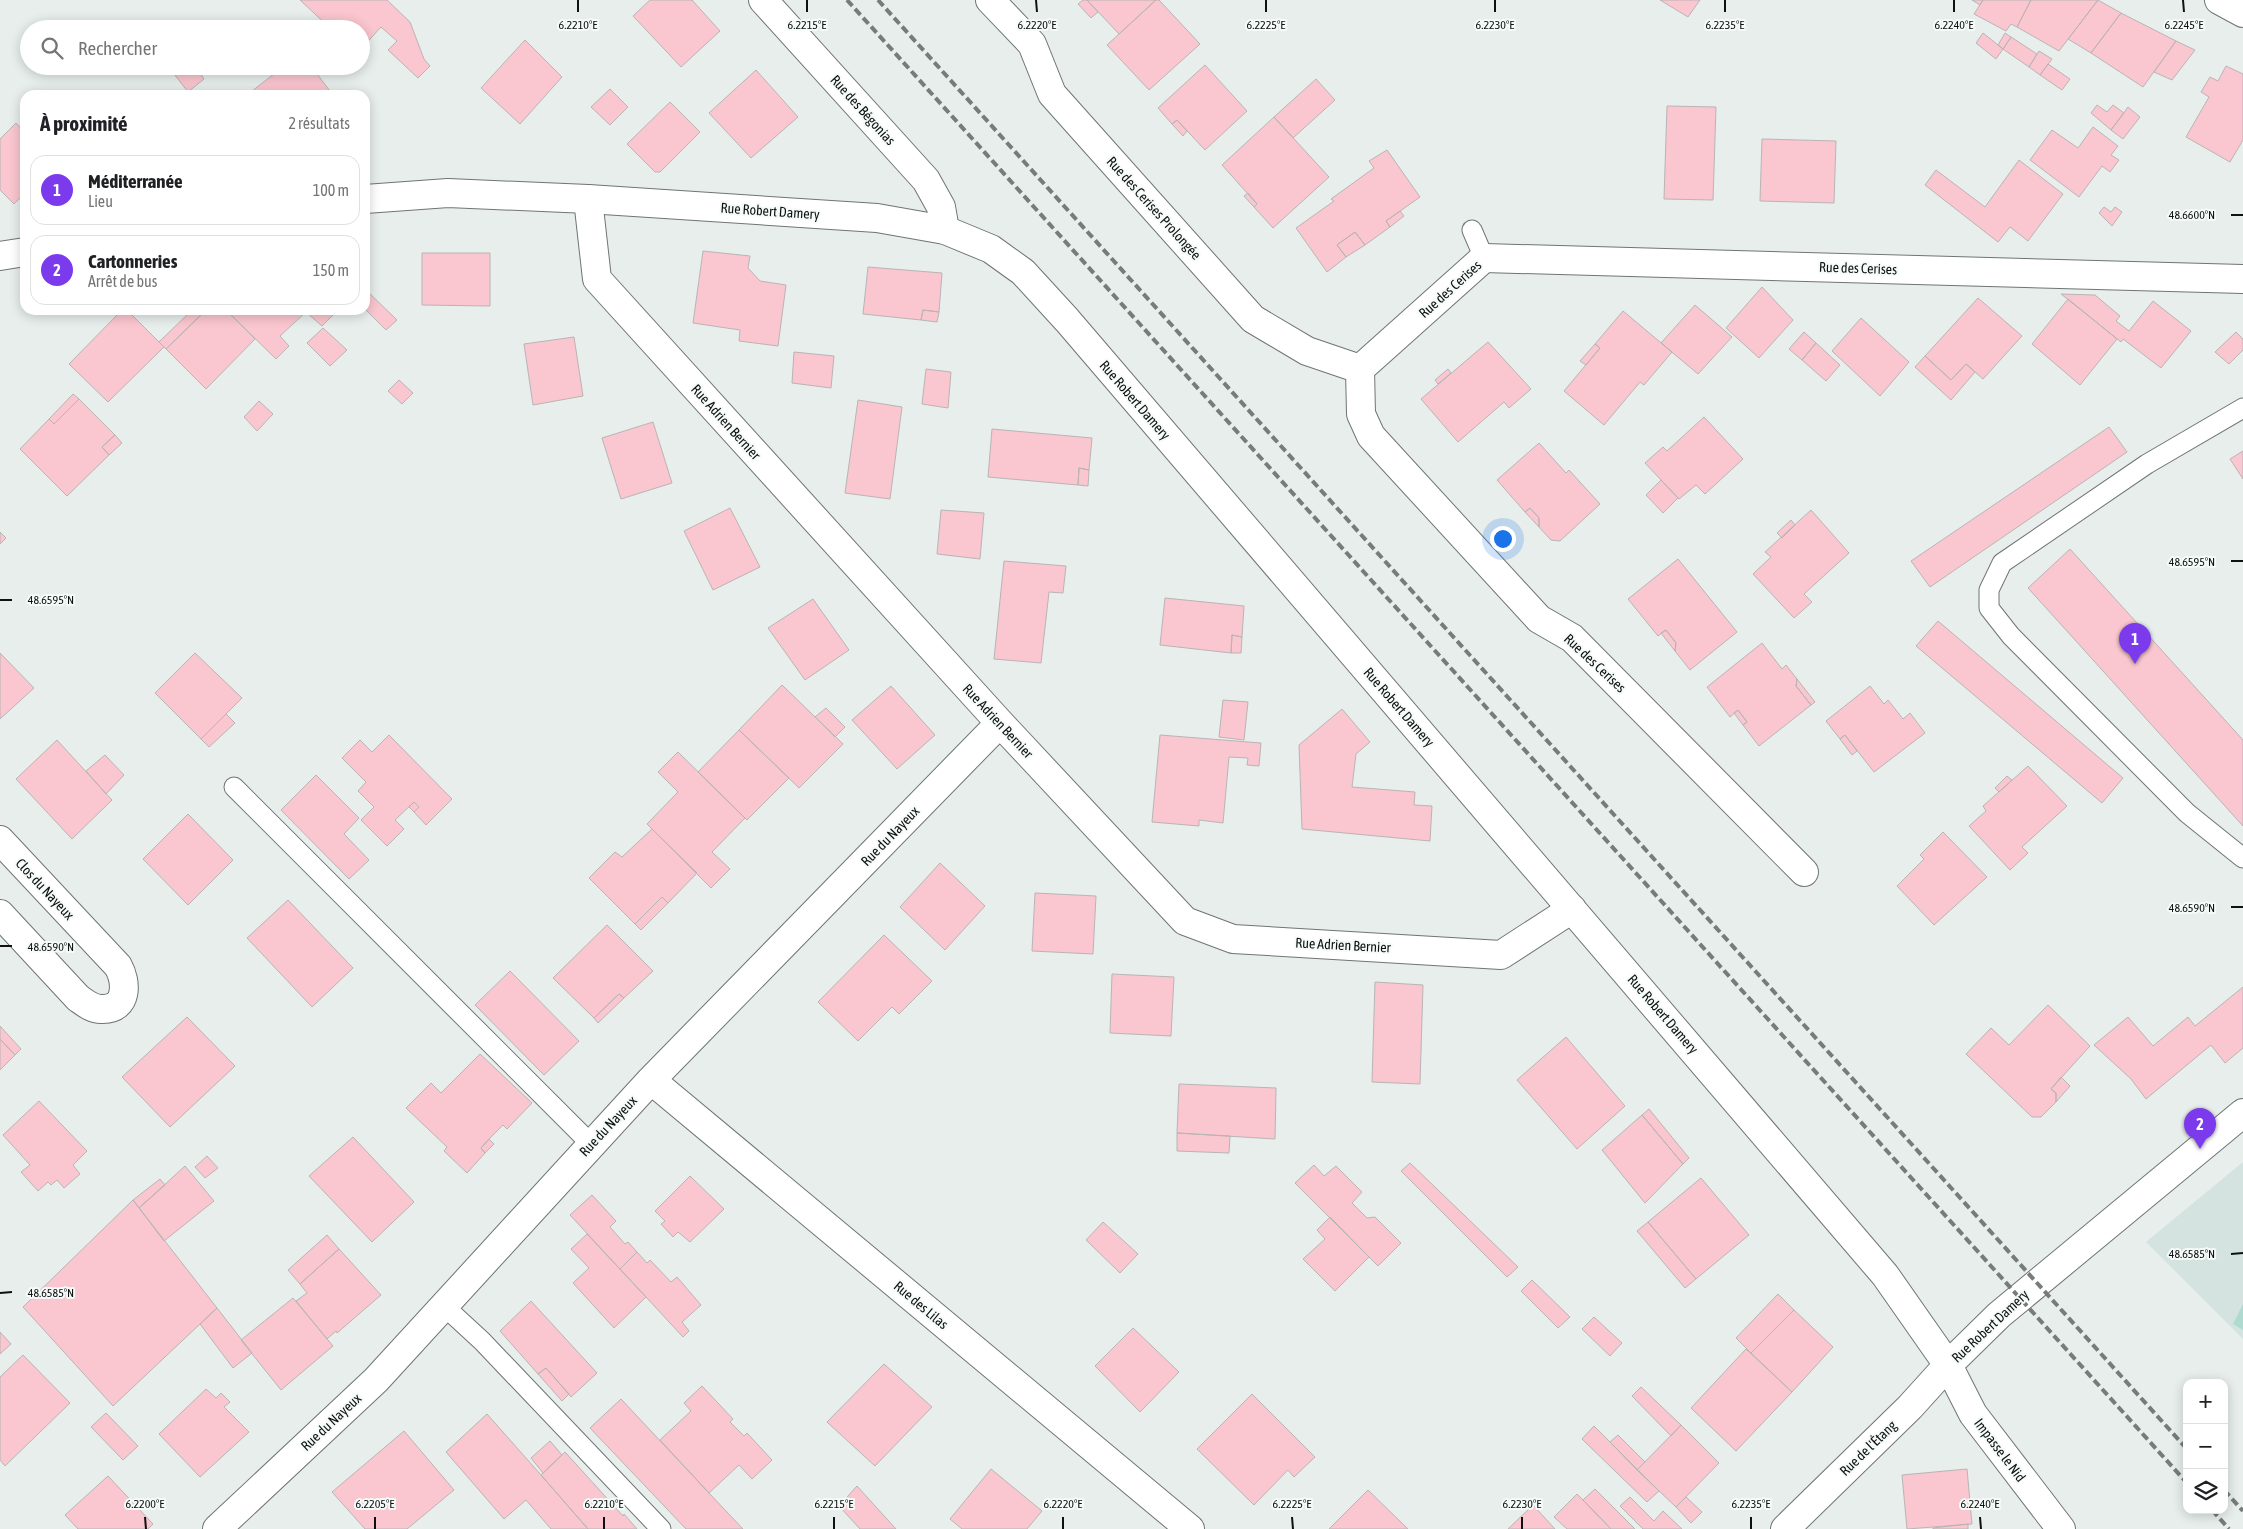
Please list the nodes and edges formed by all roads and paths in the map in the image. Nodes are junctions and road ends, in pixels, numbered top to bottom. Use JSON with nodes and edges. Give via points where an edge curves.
{"nodes":[{"id":1,"x":763,"y":0,"type":"edge"},
{"id":2,"x":990,"y":0,"type":"edge"},
{"id":3,"x":2219,"y":0,"type":"edge"},
{"id":4,"x":2243,"y":13,"type":"edge"},
{"id":5,"x":370,"y":199,"type":"edge"},
{"id":6,"x":588,"y":199,"type":"junction"},
{"id":7,"x":945,"y":230,"type":"junction"},
{"id":8,"x":1472,"y":230,"type":"dead end"},
{"id":9,"x":20,"y":253,"type":"edge"},
{"id":10,"x":0,"y":256,"type":"edge"},
{"id":11,"x":1484,"y":258,"type":"junction"},
{"id":12,"x":2243,"y":279,"type":"edge"},
{"id":13,"x":1360,"y":369,"type":"junction"},
{"id":14,"x":2243,"y":408,"type":"edge"},
{"id":15,"x":1000,"y":723,"type":"junction"},
{"id":16,"x":234,"y":787,"type":"dead end"},
{"id":17,"x":0,"y":840,"type":"edge"},
{"id":18,"x":2243,"y":858,"type":"edge"},
{"id":19,"x":1804,"y":872,"type":"dead end"},
{"id":20,"x":1572,"y":908,"type":"junction"},
{"id":21,"x":0,"y":914,"type":"edge"},
{"id":22,"x":651,"y":1080,"type":"junction"},
{"id":23,"x":2243,"y":1113,"type":"edge"},
{"id":24,"x":591,"y":1144,"type":"junction"},
{"id":25,"x":444,"y":1306,"type":"junction"},
{"id":26,"x":1948,"y":1365,"type":"junction"},
{"id":27,"x":217,"y":1529,"type":"edge"},
{"id":28,"x":661,"y":1529,"type":"edge"},
{"id":29,"x":1190,"y":1529,"type":"edge"},
{"id":30,"x":1785,"y":1529,"type":"edge"},
{"id":31,"x":2061,"y":1529,"type":"edge"}],
"edges":[{"from":1,"to":7,"type":"street","name":"Rue des Bégonias","via":[[926,180],[941,207]]},
{"from":2,"to":13,"type":"street","name":"Rue des Cerises Prolongée","via":[[1032,44],[1052,94],[1253,318],[1307,351]]},
{"from":3,"to":4,"type":"street"},
{"from":5,"to":6,"type":"street","name":"Rue Robert Damery","via":[[448,193]]},
{"from":6,"to":7,"type":"street","name":"Rue Robert Damery","via":[[877,218]]},
{"from":6,"to":15,"type":"street","name":"Rue Adrien Bernier","via":[[597,279]]},
{"from":7,"to":20,"type":"street","name":"Rue Robert Damery","via":[[991,249],[1023,272]]},
{"from":8,"to":11,"type":"lane"},
{"from":9,"to":10,"type":"street"},
{"from":11,"to":12,"type":"street","name":"Rue des Cerises"},
{"from":11,"to":13,"type":"street","name":"Rue des Cerises"},
{"from":13,"to":19,"type":"street","name":"Rue des Cerises","via":[[1361,414],[1371,436],[1539,619],[1572,638]]},
{"from":14,"to":18,"type":"lane","via":[[2147,464],[2002,563],[1989,590],[1989,608],[2010,636],[2186,813]]},
{"from":15,"to":20,"type":"street","name":"Rue Adrien Bernier","via":[[1185,921],[1233,939],[1501,955]]},
{"from":15,"to":22,"type":"street","name":"Rue du Nayeux"},
{"from":16,"to":24,"type":"lane"},
{"from":17,"to":21,"type":"street","name":"Clos du Nayeux","via":[[118,966],[126,988],[122,996],[114,1006],[104,1010],[91,1007],[78,998]]},
{"from":20,"to":26,"type":"street","name":"Rue Robert Damery","via":[[1885,1275]]},
{"from":22,"to":24,"type":"street","name":"Rue du Nayeux"},
{"from":22,"to":29,"type":"street","name":"Rue des Lilas"},
{"from":23,"to":26,"type":"street","name":"Rue Robert Damery","via":[[1999,1314]]},
{"from":24,"to":25,"type":"street","name":"Rue du Nayeux"},
{"from":25,"to":27,"type":"street","name":"Rue du Nayeux","via":[[376,1380]]},
{"from":25,"to":28,"type":"lane","via":[[482,1341]]},
{"from":26,"to":30,"type":"street","name":"Rue de l'Étang","via":[[1910,1407]]},
{"from":26,"to":31,"type":"street","name":"Impasse le Nid","via":[[1973,1414]]}]}
